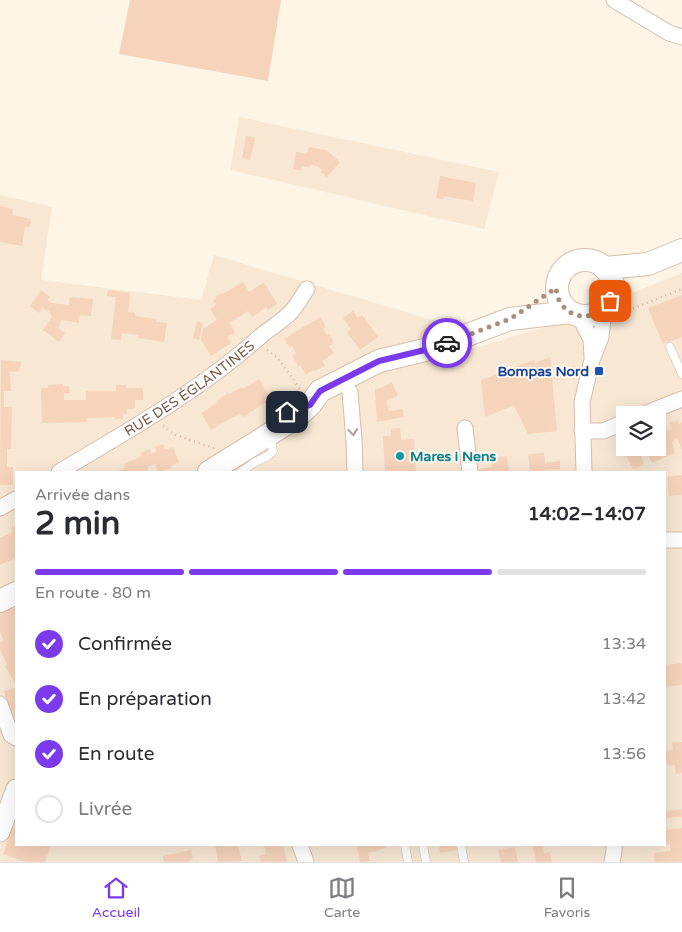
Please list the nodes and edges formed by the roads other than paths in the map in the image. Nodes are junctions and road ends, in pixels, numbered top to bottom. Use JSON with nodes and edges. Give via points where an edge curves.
{"nodes":[{"id":1,"x":614,"y":0,"type":"edge"},
{"id":2,"x":682,"y":37,"type":"edge"},
{"id":3,"x":682,"y":250,"type":"edge"},
{"id":4,"x":648,"y":264,"type":"junction"},
{"id":5,"x":605,"y":268,"type":"junction"},
{"id":6,"x":556,"y":288,"type":"junction"},
{"id":7,"x":307,"y":289,"type":"dead end"},
{"id":8,"x":612,"y":307,"type":"junction"},
{"id":9,"x":574,"y":314,"type":"junction"},
{"id":10,"x":510,"y":319,"type":"junction"},
{"id":11,"x":670,"y":347,"type":"dead end"},
{"id":12,"x":433,"y":348,"type":"junction"},
{"id":13,"x":592,"y":360,"type":"junction"},
{"id":14,"x":682,"y":374,"type":"edge"},
{"id":15,"x":350,"y":392,"type":"junction"},
{"id":16,"x":682,"y":399,"type":"edge"},
{"id":17,"x":310,"y":405,"type":"junction"},
{"id":18,"x":664,"y":406,"type":"edge"},
{"id":19,"x":616,"y":426,"type":"edge"},
{"id":20,"x":465,"y":428,"type":"dead end"},
{"id":21,"x":582,"y":431,"type":"junction"},
{"id":22,"x":236,"y":463,"type":"edge"},
{"id":23,"x":61,"y":471,"type":"edge"},
{"id":24,"x":355,"y":471,"type":"edge"},
{"id":25,"x":470,"y":471,"type":"edge"},
{"id":26,"x":584,"y":471,"type":"edge"},
{"id":27,"x":15,"y":500,"type":"edge"},
{"id":28,"x":0,"y":508,"type":"edge"},
{"id":29,"x":666,"y":540,"type":"edge"},
{"id":30,"x":682,"y":540,"type":"edge"},
{"id":31,"x":15,"y":579,"type":"edge"},
{"id":32,"x":0,"y":586,"type":"edge"},
{"id":33,"x":15,"y":594,"type":"edge"},
{"id":34,"x":0,"y":601,"type":"edge"},
{"id":35,"x":0,"y":704,"type":"edge"},
{"id":36,"x":9,"y":737,"type":"edge"},
{"id":37,"x":15,"y":792,"type":"edge"},
{"id":38,"x":0,"y":832,"type":"edge"},
{"id":39,"x":300,"y":846,"type":"edge"},
{"id":40,"x":405,"y":846,"type":"edge"},
{"id":41,"x":423,"y":846,"type":"edge"},
{"id":42,"x":461,"y":846,"type":"edge"},
{"id":43,"x":614,"y":846,"type":"edge"},
{"id":44,"x":306,"y":862,"type":"edge"},
{"id":45,"x":408,"y":862,"type":"edge"},
{"id":46,"x":426,"y":862,"type":"edge"},
{"id":47,"x":464,"y":862,"type":"edge"},
{"id":48,"x":612,"y":862,"type":"edge"}],
"edges":[{"from":1,"to":2,"type":"street"},
{"from":3,"to":4,"type":"main road"},
{"from":4,"to":5,"type":"main road"},
{"from":4,"to":8,"type":"main road"},
{"from":5,"to":6,"type":"main road","via":[[597,262],[579,260],[563,270]]},
{"from":5,"to":8,"type":"main road","via":[[612,280]]},
{"from":6,"to":9,"type":"main road","via":[[562,306]]},
{"from":6,"to":10,"type":"main road"},
{"from":7,"to":23,"type":"street","name":"RUE DES ÉGLANTINES","via":[[292,311],[206,381]]},
{"from":8,"to":9,"type":"main road","via":[[588,316]]},
{"from":8,"to":13,"type":"street"},
{"from":9,"to":10,"type":"main road"},
{"from":9,"to":13,"type":"street","via":[[591,339]]},
{"from":10,"to":12,"type":"main road"},
{"from":11,"to":14,"type":"lane"},
{"from":12,"to":15,"type":"main road","via":[[413,364]]},
{"from":12,"to":17,"type":"main road","via":[[379,361],[320,391]]},
{"from":13,"to":21,"type":"street","via":[[582,402]]},
{"from":15,"to":17,"type":"main road","via":[[324,405]]},
{"from":15,"to":24,"type":"street","one_way":true},
{"from":16,"to":18,"type":"street"},
{"from":17,"to":22,"type":"main road","via":[[287,412]]},
{"from":19,"to":21,"type":"street","via":[[603,431]]},
{"from":20,"to":25,"type":"street"},
{"from":21,"to":26,"type":"street"},
{"from":27,"to":28,"type":"street"},
{"from":29,"to":30,"type":"street"},
{"from":31,"to":32,"type":"main road"},
{"from":33,"to":34,"type":"main road"},
{"from":35,"to":36,"type":"street"},
{"from":37,"to":38,"type":"street"},
{"from":39,"to":44,"type":"street"},
{"from":40,"to":45,"type":"lane"},
{"from":41,"to":46,"type":"lane"},
{"from":42,"to":47,"type":"lane"},
{"from":43,"to":48,"type":"street"}]}
